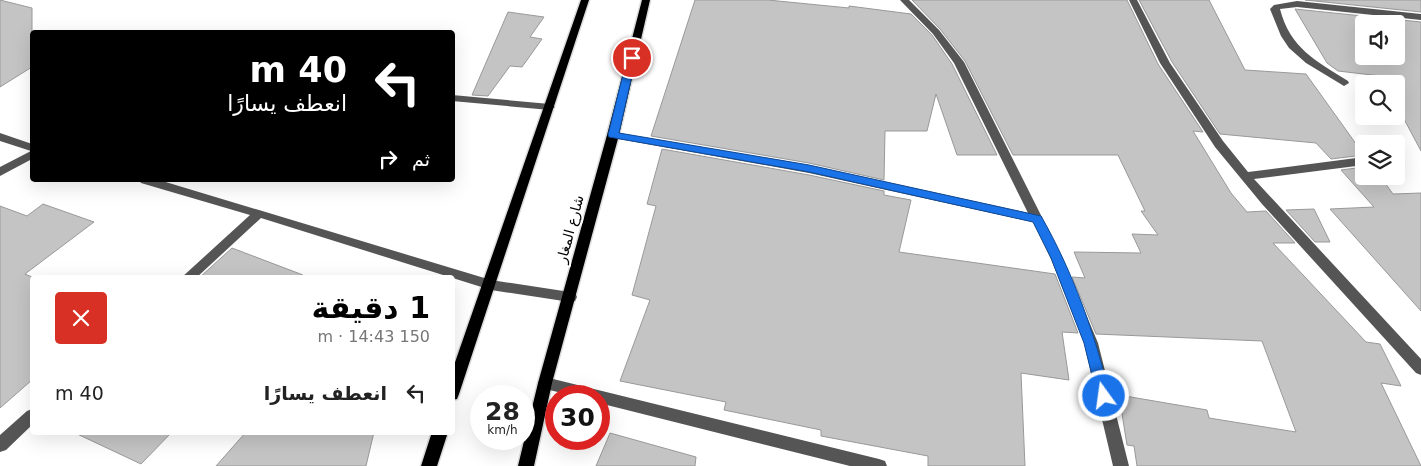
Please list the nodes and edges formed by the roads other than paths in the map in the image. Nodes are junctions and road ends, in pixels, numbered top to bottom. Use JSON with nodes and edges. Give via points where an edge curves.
{"nodes":[{"id":1,"x":585,"y":0,"type":"edge"},
{"id":2,"x":646,"y":0,"type":"edge"},
{"id":3,"x":904,"y":0,"type":"edge"},
{"id":4,"x":1133,"y":0,"type":"edge"},
{"id":5,"x":1421,"y":17,"type":"edge"},
{"id":6,"x":1344,"y":83,"type":"dead end"},
{"id":7,"x":455,"y":98,"type":"edge"},
{"id":8,"x":550,"y":107,"type":"junction"},
{"id":9,"x":613,"y":135,"type":"junction"},
{"id":10,"x":0,"y":137,"type":"edge"},
{"id":11,"x":30,"y":147,"type":"edge"},
{"id":12,"x":30,"y":156,"type":"edge"},
{"id":13,"x":1355,"y":162,"type":"edge"},
{"id":14,"x":0,"y":172,"type":"edge"},
{"id":15,"x":1246,"y":176,"type":"junction"},
{"id":16,"x":152,"y":182,"type":"edge"},
{"id":17,"x":259,"y":213,"type":"junction"},
{"id":18,"x":1037,"y":219,"type":"junction"},
{"id":19,"x":190,"y":275,"type":"edge"},
{"id":20,"x":490,"y":285,"type":"junction"},
{"id":21,"x":570,"y":297,"type":"junction"},
{"id":22,"x":1421,"y":369,"type":"edge"},
{"id":23,"x":545,"y":383,"type":"junction"},
{"id":24,"x":455,"y":385,"type":"edge"},
{"id":25,"x":30,"y":418,"type":"edge"},
{"id":26,"x":439,"y":435,"type":"edge"},
{"id":27,"x":0,"y":445,"type":"edge"},
{"id":28,"x":429,"y":466,"type":"edge"},
{"id":29,"x":526,"y":466,"type":"edge"},
{"id":30,"x":879,"y":466,"type":"edge"},
{"id":31,"x":1121,"y":466,"type":"edge"}],
"edges":[{"from":1,"to":8,"type":"main road"},
{"from":2,"to":9,"type":"main road","name":"شارع المغار"},
{"from":3,"to":18,"type":"street","via":[[936,32],[959,62]]},
{"from":4,"to":15,"type":"street","via":[[1165,63]]},
{"from":5,"to":6,"type":"street","via":[[1297,4],[1277,7],[1280,27],[1291,45]]},
{"from":7,"to":8,"type":"street"},
{"from":8,"to":20,"type":"main road"},
{"from":9,"to":18,"type":"street","via":[[809,169]]},
{"from":9,"to":21,"type":"main road","name":"شارع المغار"},
{"from":10,"to":11,"type":"street"},
{"from":12,"to":14,"type":"street"},
{"from":13,"to":15,"type":"street"},
{"from":15,"to":22,"type":"street"},
{"from":16,"to":17,"type":"street"},
{"from":17,"to":19,"type":"street"},
{"from":17,"to":20,"type":"street"},
{"from":18,"to":31,"type":"street","via":[[1057,258],[1091,343]]},
{"from":20,"to":21,"type":"street"},
{"from":20,"to":24,"type":"main road"},
{"from":21,"to":23,"type":"main road","name":"شارع المغار"},
{"from":23,"to":29,"type":"main road","name":"شارع المغار"},
{"from":23,"to":30,"type":"street"},
{"from":25,"to":27,"type":"street"},
{"from":26,"to":28,"type":"main road"}]}
